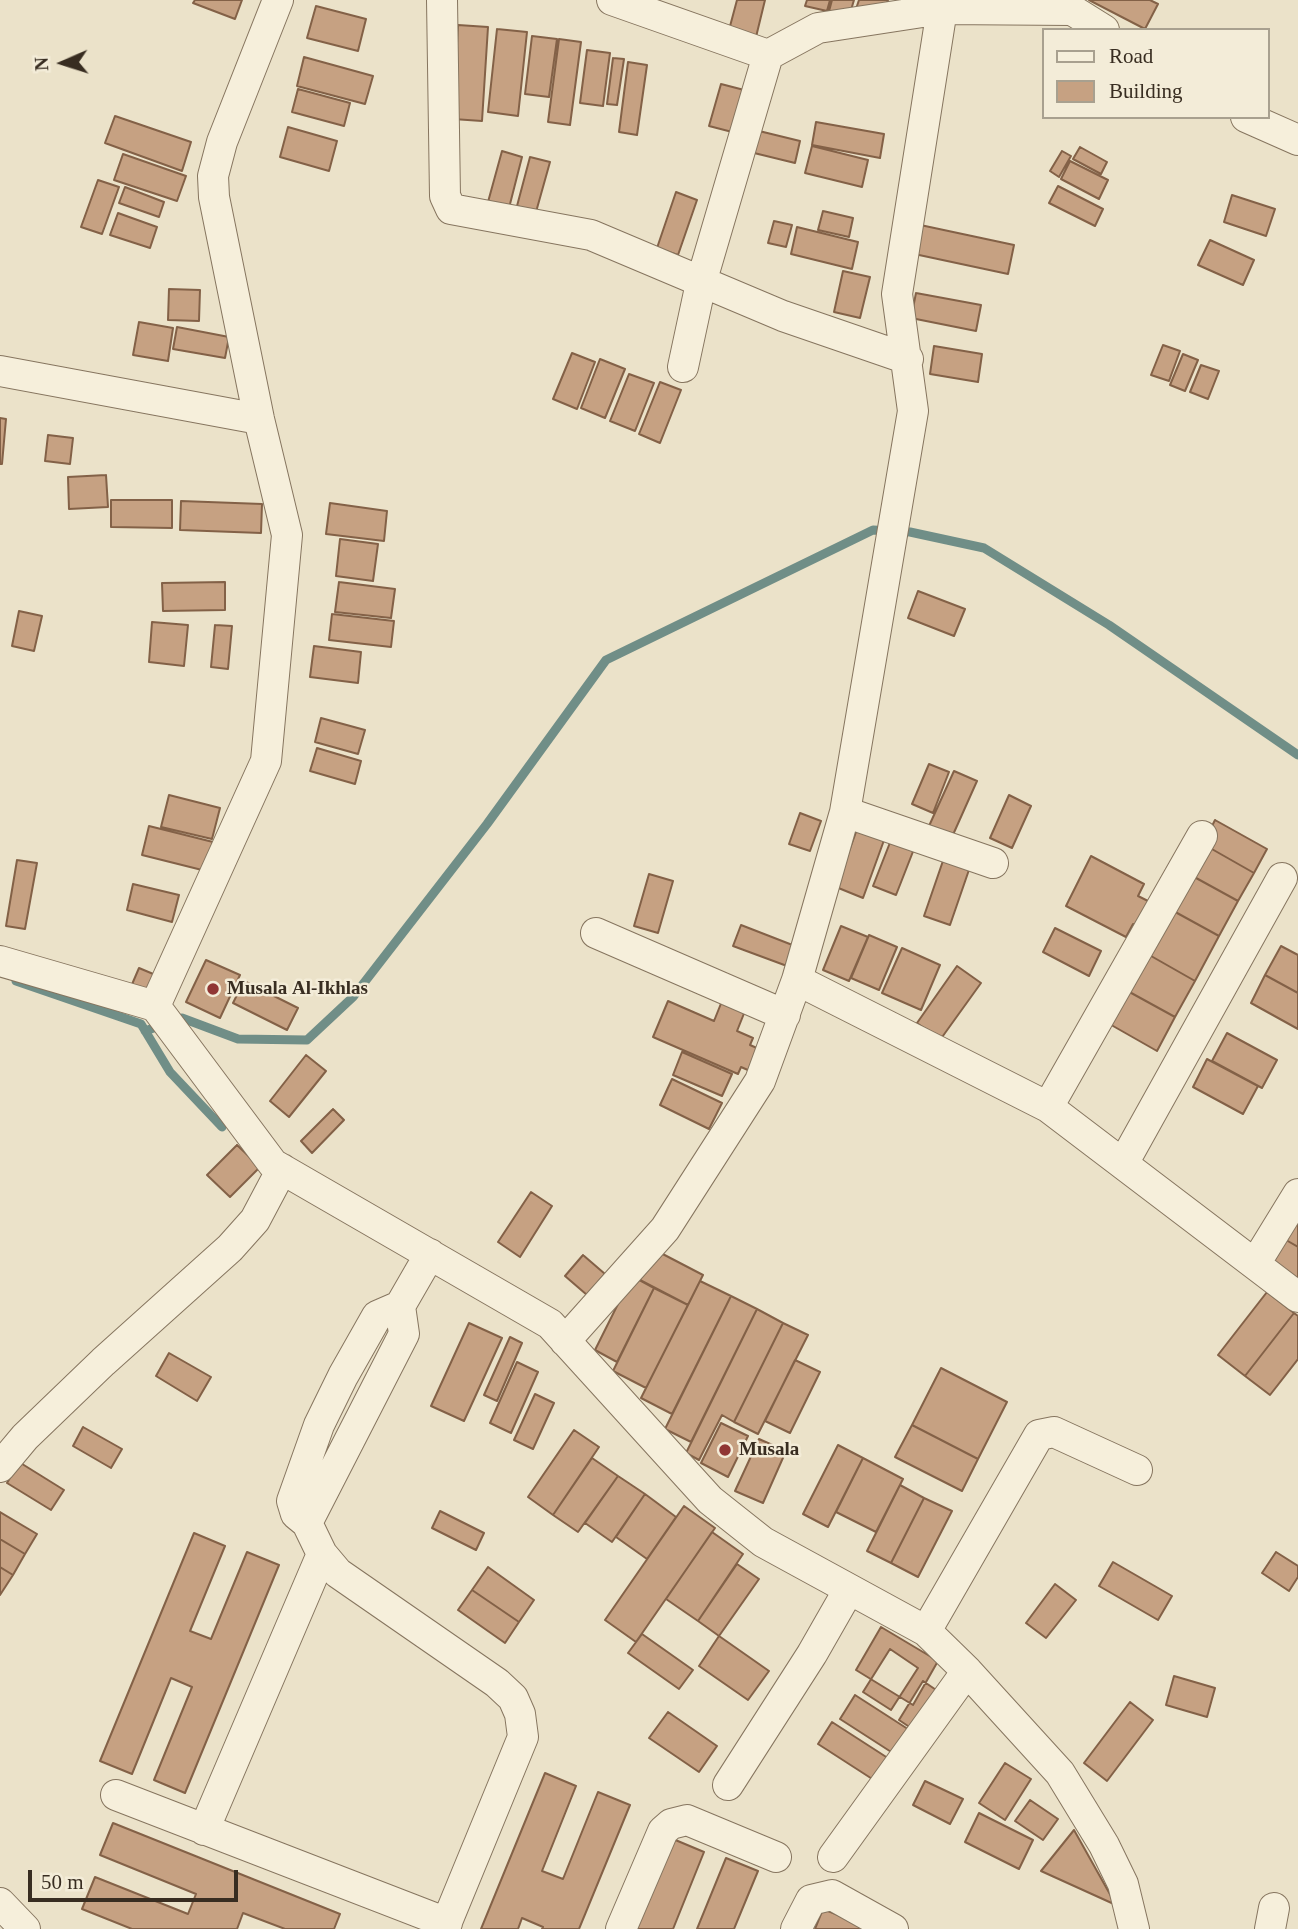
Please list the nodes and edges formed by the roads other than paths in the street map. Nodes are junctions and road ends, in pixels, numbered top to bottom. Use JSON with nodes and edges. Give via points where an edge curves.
{"nodes":[{"id":1,"x":278,"y":0,"type":"edge"},
{"id":2,"x":442,"y":0,"type":"edge"},
{"id":3,"x":612,"y":0,"type":"edge"},
{"id":4,"x":1074,"y":5,"type":"edge"},
{"id":5,"x":942,"y":9,"type":"junction"},
{"id":6,"x":1102,"y":28,"type":"edge"},
{"id":7,"x":768,"y":55,"type":"junction"},
{"id":8,"x":1251,"y":119,"type":"edge"},
{"id":9,"x":1298,"y":140,"type":"edge"},
{"id":10,"x":701,"y":283,"type":"junction"},
{"id":11,"x":908,"y":359,"type":"junction"},
{"id":12,"x":683,"y":367,"type":"dead end"},
{"id":13,"x":0,"y":371,"type":"edge"},
{"id":14,"x":259,"y":419,"type":"junction"},
{"id":15,"x":845,"y":812,"type":"junction"},
{"id":16,"x":1202,"y":836,"type":"dead end"},
{"id":17,"x":993,"y":863,"type":"dead end"},
{"id":18,"x":1282,"y":878,"type":"dead end"},
{"id":19,"x":596,"y":933,"type":"dead end"},
{"id":20,"x":0,"y":961,"type":"edge"},
{"id":21,"x":797,"y":980,"type":"junction"},
{"id":22,"x":155,"y":1006,"type":"junction"},
{"id":23,"x":785,"y":1015,"type":"junction"},
{"id":24,"x":1048,"y":1107,"type":"junction"},
{"id":25,"x":1124,"y":1162,"type":"junction"},
{"id":26,"x":282,"y":1169,"type":"junction"},
{"id":27,"x":1298,"y":1194,"type":"edge"},
{"id":28,"x":430,"y":1254,"type":"junction"},
{"id":29,"x":1255,"y":1264,"type":"junction"},
{"id":30,"x":1298,"y":1297,"type":"edge"},
{"id":31,"x":400,"y":1307,"type":"junction"},
{"id":32,"x":565,"y":1340,"type":"junction"},
{"id":33,"x":343,"y":1376,"type":"junction"},
{"id":34,"x":374,"y":1391,"type":"junction"},
{"id":35,"x":0,"y":1467,"type":"edge"},
{"id":36,"x":1137,"y":1470,"type":"dead end"},
{"id":37,"x":307,"y":1523,"type":"junction"},
{"id":38,"x":322,"y":1554,"type":"junction"},
{"id":39,"x":848,"y":1591,"type":"junction"},
{"id":40,"x":926,"y":1631,"type":"junction"},
{"id":41,"x":967,"y":1671,"type":"junction"},
{"id":42,"x":728,"y":1784,"type":"dead end"},
{"id":43,"x":116,"y":1795,"type":"dead end"},
{"id":44,"x":204,"y":1830,"type":"junction"},
{"id":45,"x":776,"y":1857,"type":"dead end"},
{"id":46,"x":833,"y":1857,"type":"dead end"},
{"id":47,"x":0,"y":1903,"type":"edge"},
{"id":48,"x":445,"y":1926,"type":"edge"},
{"id":49,"x":25,"y":1929,"type":"edge"},
{"id":50,"x":621,"y":1929,"type":"edge"},
{"id":51,"x":796,"y":1929,"type":"edge"},
{"id":52,"x":893,"y":1929,"type":"edge"},
{"id":53,"x":1135,"y":1929,"type":"edge"}],
"edges":[{"from":1,"to":14,"type":"street","via":[[213,176]]},
{"from":2,"to":10,"type":"street","via":[[444,196],[451,209],[591,234]]},
{"from":3,"to":7,"type":"street"},
{"from":4,"to":5,"type":"street"},
{"from":4,"to":6,"type":"street"},
{"from":5,"to":7,"type":"street","via":[[818,28]]},
{"from":5,"to":11,"type":"street","via":[[897,294]]},
{"from":7,"to":10,"type":"street"},
{"from":8,"to":9,"type":"street"},
{"from":10,"to":11,"type":"street"},
{"from":10,"to":12,"type":"street"},
{"from":11,"to":15,"type":"street","via":[[913,411]]},
{"from":13,"to":14,"type":"street"},
{"from":14,"to":22,"type":"street","via":[[287,536],[266,761]]},
{"from":15,"to":17,"type":"street"},
{"from":15,"to":21,"type":"street"},
{"from":16,"to":24,"type":"street"},
{"from":18,"to":25,"type":"street"},
{"from":19,"to":23,"type":"street"},
{"from":20,"to":22,"type":"street"},
{"from":21,"to":23,"type":"street"},
{"from":21,"to":24,"type":"street"},
{"from":22,"to":26,"type":"street","via":[[273,1164]]},
{"from":23,"to":32,"type":"street","via":[[760,1081],[665,1228]]},
{"from":24,"to":25,"type":"street"},
{"from":25,"to":29,"type":"street"},
{"from":26,"to":28,"type":"street"},
{"from":26,"to":35,"type":"street","via":[[255,1220],[230,1248],[93,1371]]},
{"from":27,"to":29,"type":"street"},
{"from":28,"to":31,"type":"street"},
{"from":28,"to":32,"type":"street","via":[[550,1324]]},
{"from":29,"to":30,"type":"street"},
{"from":31,"to":33,"type":"street","via":[[377,1316]]},
{"from":31,"to":34,"type":"street","via":[[404,1334]]},
{"from":32,"to":39,"type":"street","via":[[710,1500],[763,1542]]},
{"from":33,"to":34,"type":"street"},
{"from":33,"to":37,"type":"street","via":[[318,1425],[292,1501],[296,1514]]},
{"from":34,"to":37,"type":"street"},
{"from":36,"to":40,"type":"street","via":[[1054,1432],[1039,1434]]},
{"from":37,"to":38,"type":"street"},
{"from":38,"to":44,"type":"street"},
{"from":38,"to":48,"type":"street","via":[[338,1573],[497,1683],[513,1698],[520,1714],[523,1737]]},
{"from":39,"to":40,"type":"street"},
{"from":39,"to":42,"type":"street"},
{"from":40,"to":41,"type":"street"},
{"from":41,"to":46,"type":"street"},
{"from":41,"to":53,"type":"street","via":[[1059,1773],[1124,1884]]},
{"from":43,"to":44,"type":"street"},
{"from":44,"to":48,"type":"street"},
{"from":45,"to":50,"type":"street","via":[[687,1820],[671,1824],[663,1831]]},
{"from":47,"to":49,"type":"street"},
{"from":51,"to":52,"type":"street","via":[[811,1900],[832,1895]]}]}
